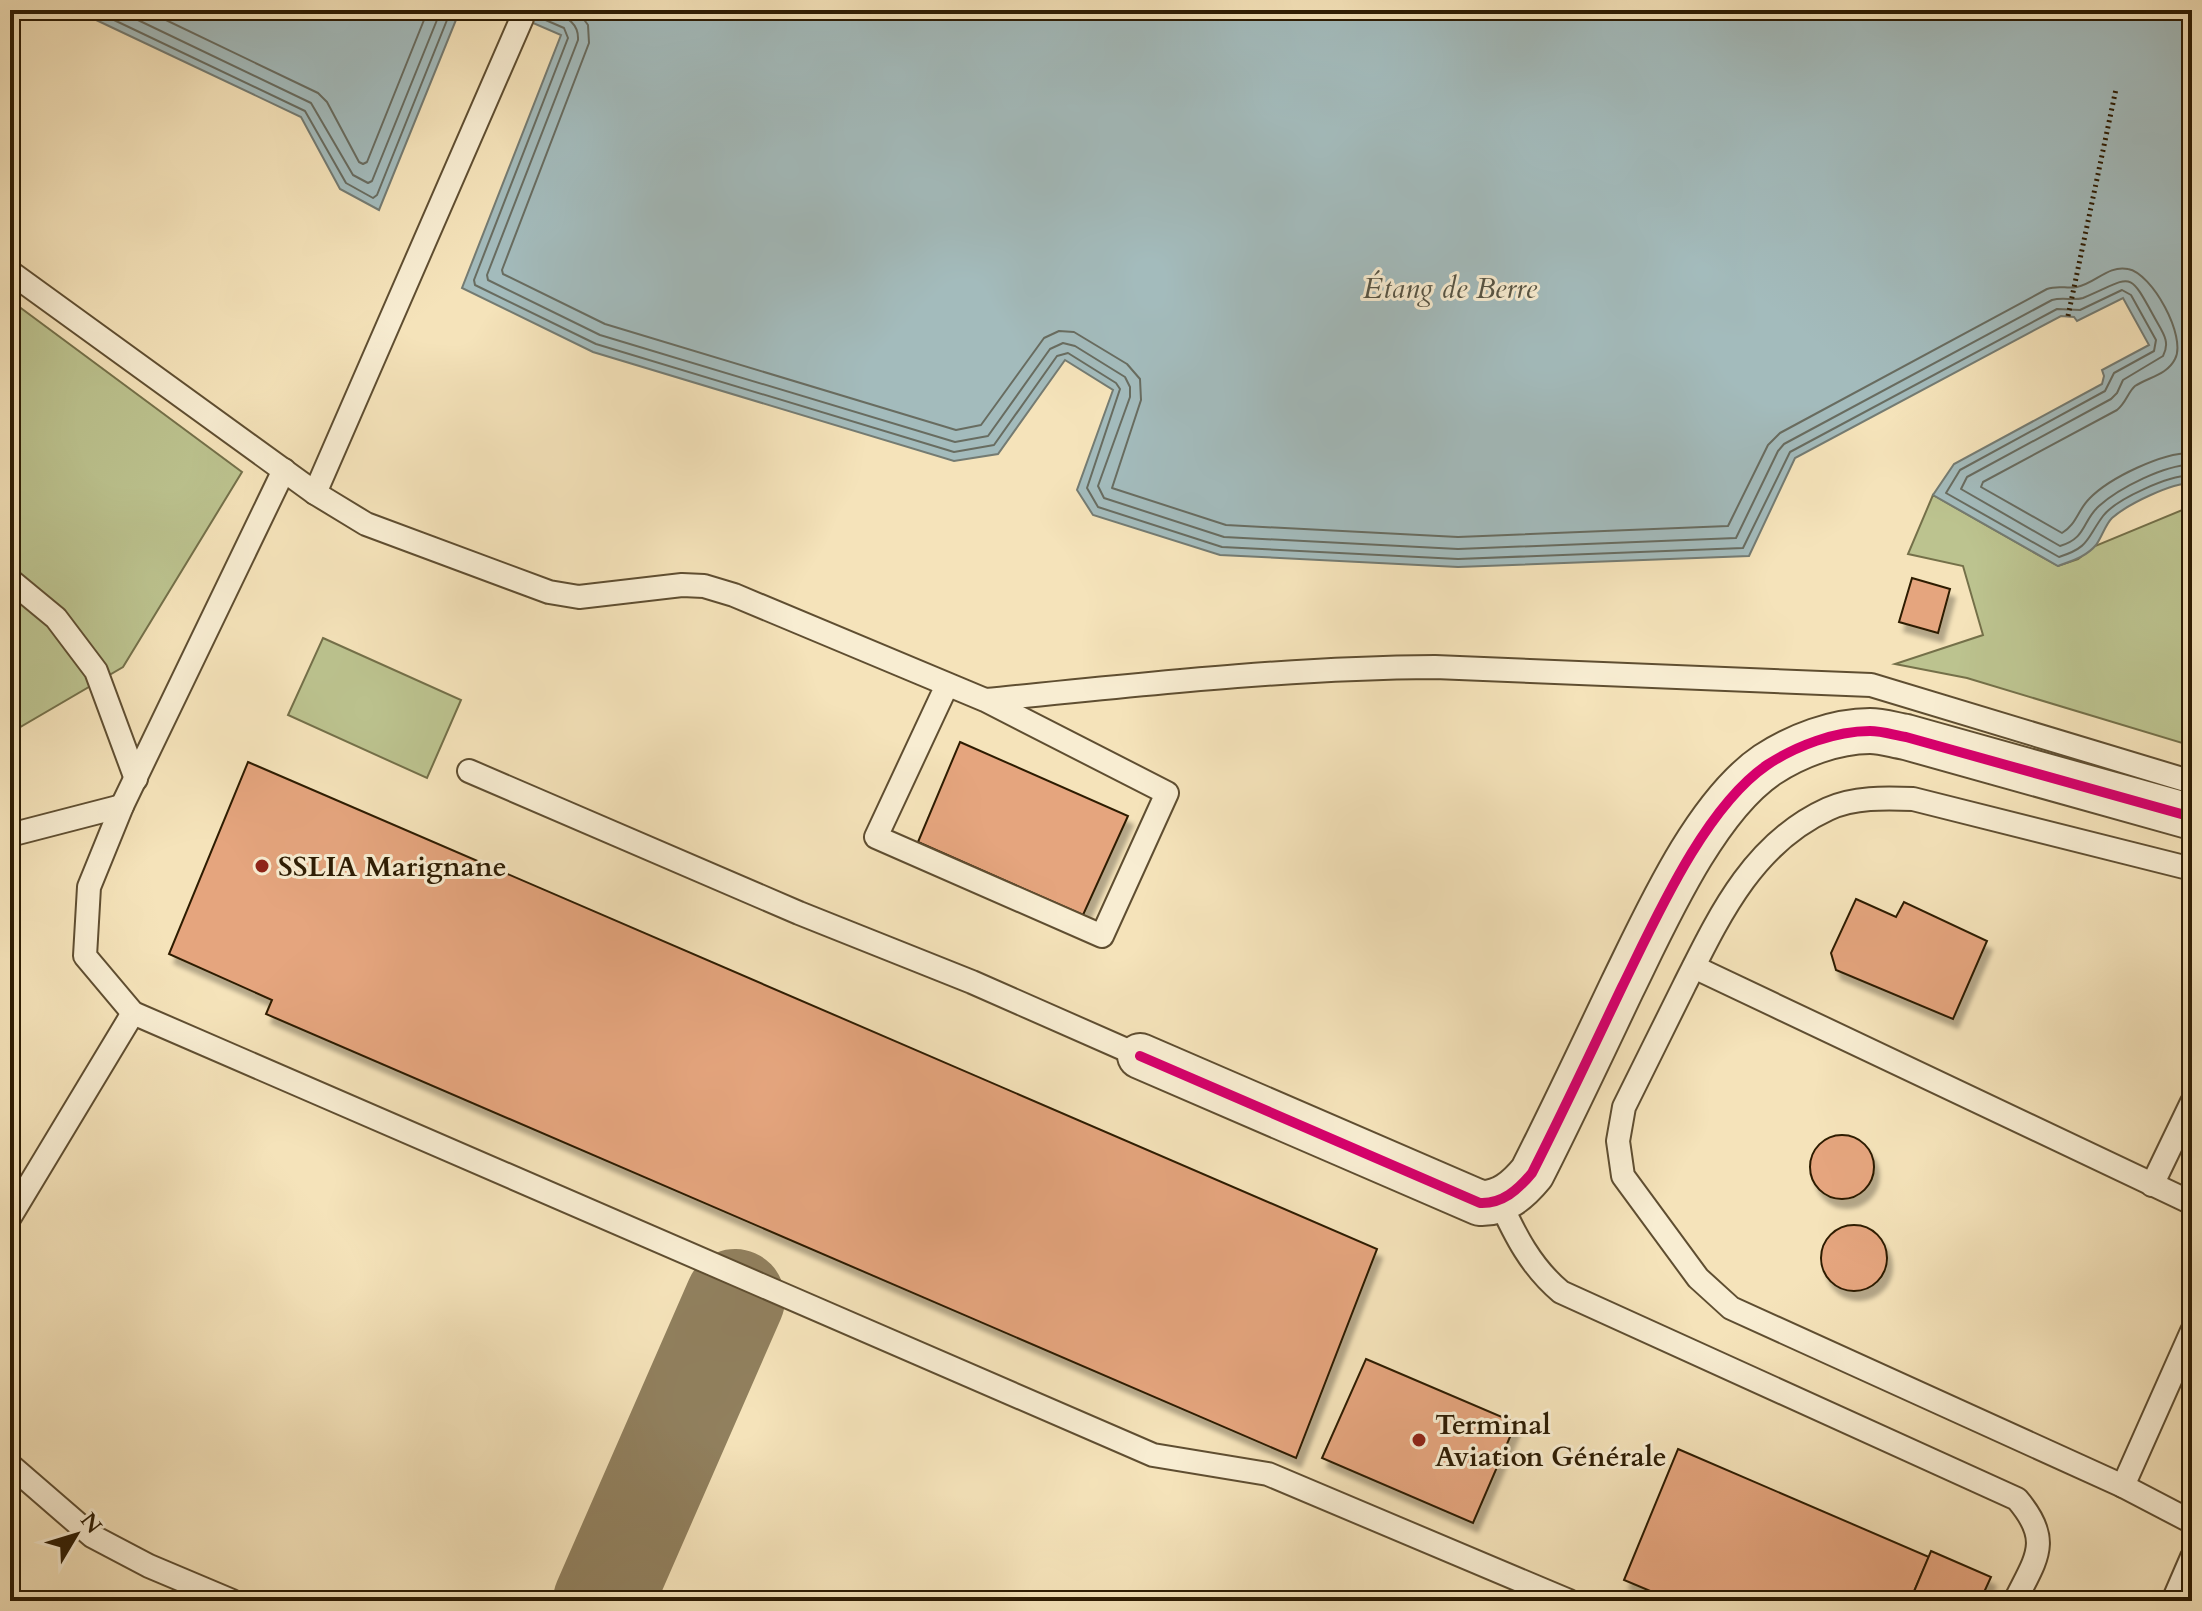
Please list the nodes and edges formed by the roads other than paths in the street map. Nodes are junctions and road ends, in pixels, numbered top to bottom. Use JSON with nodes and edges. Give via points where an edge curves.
{"nodes":[{"id":1,"x":522,"y":18,"type":"dead end"},
{"id":2,"x":10,"y":272,"type":"edge"},
{"id":3,"x":284,"y":470,"type":"junction"},
{"id":4,"x":315,"y":493,"type":"junction"},
{"id":5,"x":10,"y":580,"type":"edge"},
{"id":6,"x":947,"y":685,"type":"junction"},
{"id":7,"x":985,"y":700,"type":"junction"},
{"id":8,"x":469,"y":771,"type":"dead end"},
{"id":9,"x":136,"y":779,"type":"junction"},
{"id":10,"x":2192,"y":782,"type":"edge"},
{"id":11,"x":122,"y":806,"type":"junction"},
{"id":12,"x":2192,"y":817,"type":"edge"},
{"id":13,"x":10,"y":835,"type":"edge"},
{"id":14,"x":2192,"y":869,"type":"edge"},
{"id":15,"x":1694,"y":967,"type":"junction"},
{"id":16,"x":133,"y":1013,"type":"junction"},
{"id":17,"x":1140,"y":1056,"type":"joint"},
{"id":18,"x":2192,"y":1102,"type":"edge"},
{"id":19,"x":2152,"y":1185,"type":"junction"},
{"id":20,"x":1499,"y":1200,"type":"junction"},
{"id":21,"x":2192,"y":1203,"type":"edge"},
{"id":22,"x":10,"y":1217,"type":"edge"},
{"id":23,"x":2192,"y":1331,"type":"edge"},
{"id":24,"x":10,"y":1465,"type":"edge"},
{"id":25,"x":2123,"y":1486,"type":"junction"},
{"id":26,"x":2192,"y":1522,"type":"edge"},
{"id":27,"x":2192,"y":1557,"type":"edge"},
{"id":28,"x":232,"y":1601,"type":"edge"},
{"id":29,"x":1569,"y":1601,"type":"edge"},
{"id":30,"x":2015,"y":1601,"type":"edge"},
{"id":31,"x":2173,"y":1601,"type":"edge"}],
"edges":[{"from":1,"to":4,"type":"lane"},
{"from":2,"to":3,"type":"lane"},
{"from":3,"to":4,"type":"lane"},
{"from":3,"to":9,"type":"lane"},
{"from":4,"to":6,"type":"lane","via":[[366,524],[549,592],[579,597],[704,586]]},
{"from":5,"to":9,"type":"lane","via":[[56,618],[96,671]]},
{"from":6,"to":7,"type":"lane"},
{"from":6,"to":7,"type":"lane","via":[[876,837],[1102,936],[1167,793]]},
{"from":7,"to":10,"type":"lane","via":[[1247,673],[1375,668],[1871,685]]},
{"from":8,"to":17,"type":"lane"},
{"from":9,"to":11,"type":"lane"},
{"from":11,"to":13,"type":"lane"},
{"from":11,"to":16,"type":"lane","via":[[89,887],[85,956]]},
{"from":12,"to":20,"type":"street","via":[[1906,737],[1869,731],[1795,749],[1765,766],[1703,837],[1667,894],[1532,1173]]},
{"from":14,"to":15,"type":"lane","via":[[1913,799],[1874,797],[1830,808],[1788,831],[1751,868]]},
{"from":15,"to":19,"type":"lane"},
{"from":15,"to":25,"type":"lane","via":[[1624,1107],[1618,1141],[1623,1176],[1698,1278],[1731,1308]]},
{"from":16,"to":22,"type":"lane"},
{"from":16,"to":29,"type":"lane","via":[[1153,1455],[1268,1474]]},
{"from":17,"to":20,"type":"street","via":[[1480,1203]]},
{"from":18,"to":19,"type":"lane"},
{"from":19,"to":21,"type":"lane"},
{"from":20,"to":30,"type":"lane","via":[[1524,1251],[1561,1292],[2017,1499],[2038,1531],[2038,1552]]},
{"from":23,"to":25,"type":"lane"},
{"from":24,"to":28,"type":"lane","via":[[92,1536]]},
{"from":25,"to":26,"type":"lane"},
{"from":27,"to":31,"type":"lane"}]}
